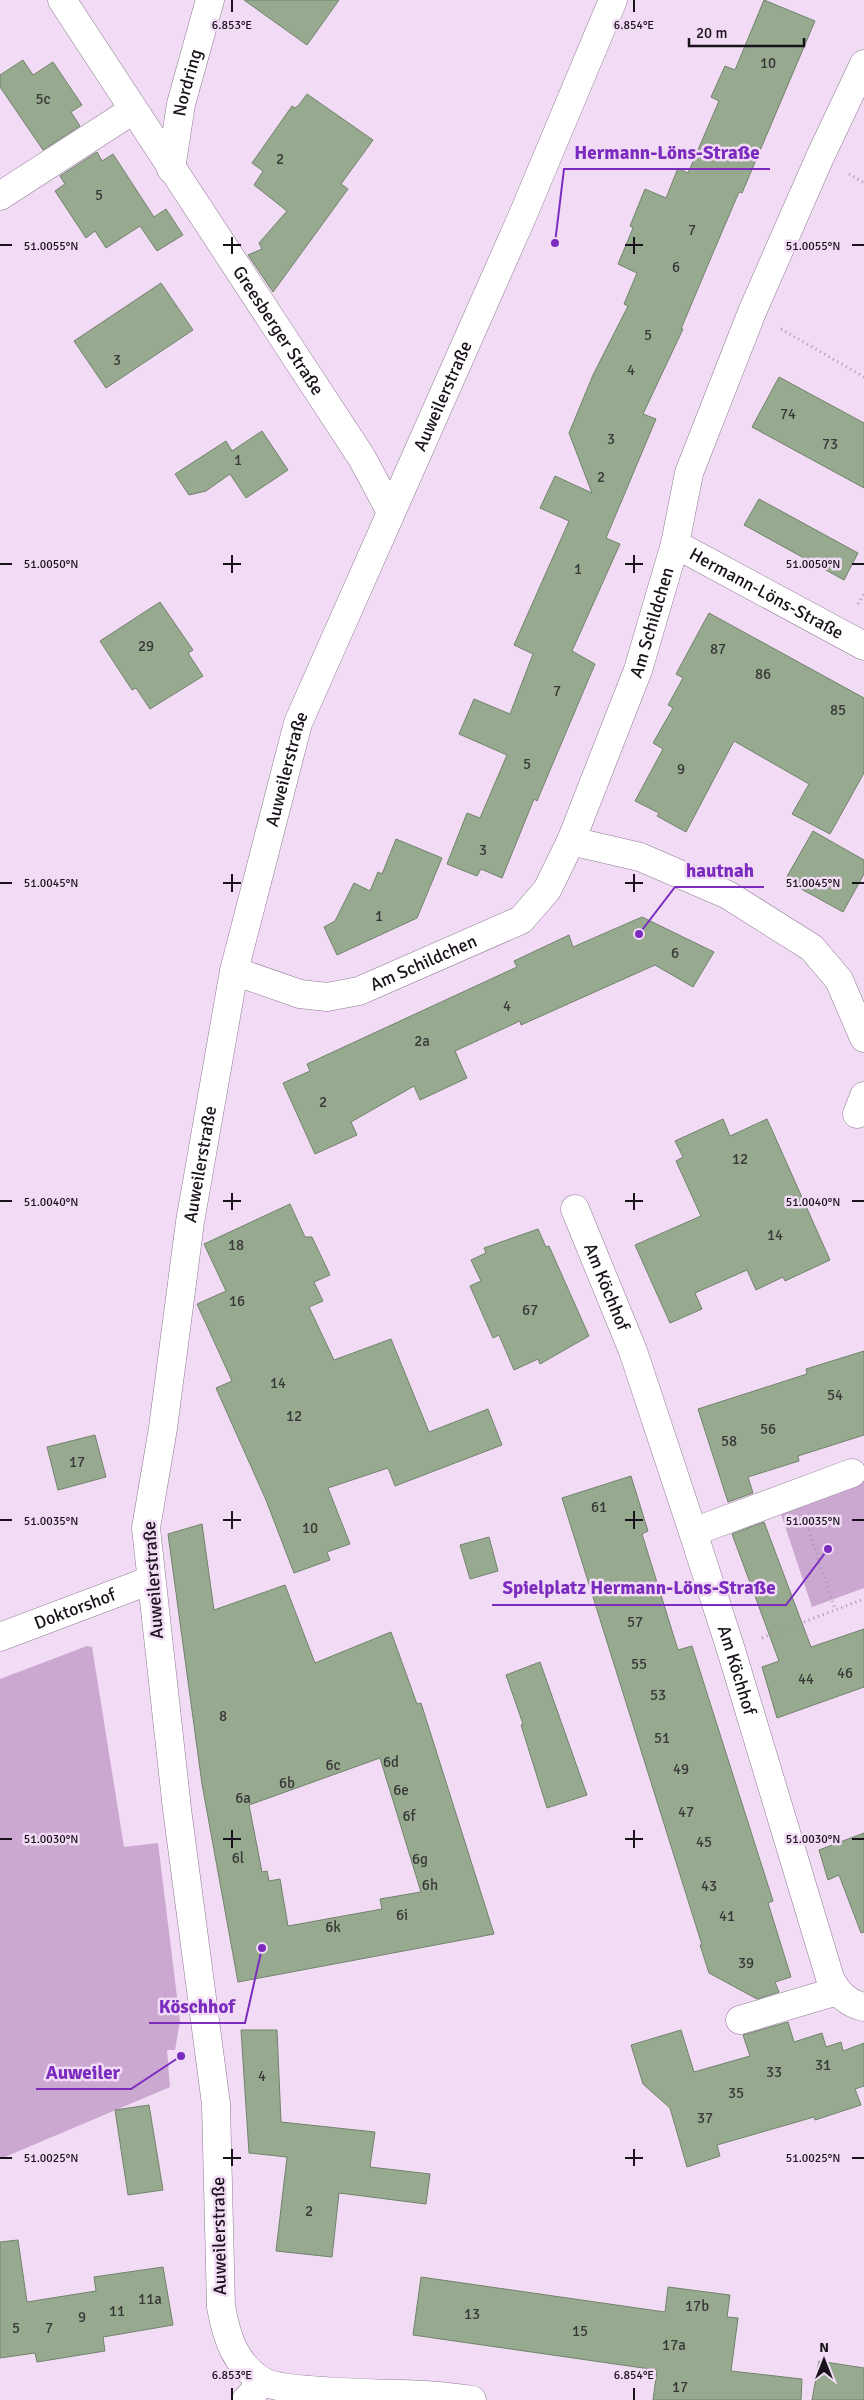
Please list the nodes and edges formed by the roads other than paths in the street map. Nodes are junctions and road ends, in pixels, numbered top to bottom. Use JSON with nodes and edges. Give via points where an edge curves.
{"nodes":[{"id":1,"x":62,"y":0,"type":"edge"},
{"id":2,"x":210,"y":0,"type":"edge"},
{"id":3,"x":613,"y":0,"type":"edge"},
{"id":4,"x":864,"y":64,"type":"edge"},
{"id":5,"x":133,"y":110,"type":"junction"},
{"id":6,"x":171,"y":169,"type":"junction"},
{"id":7,"x":0,"y":196,"type":"edge"},
{"id":8,"x":391,"y":512,"type":"junction"},
{"id":9,"x":675,"y":544,"type":"junction"},
{"id":10,"x":864,"y":646,"type":"edge"},
{"id":11,"x":571,"y":841,"type":"junction"},
{"id":12,"x":234,"y":971,"type":"junction"},
{"id":13,"x":864,"y":1038,"type":"edge"},
{"id":14,"x":575,"y":1208,"type":"dead end"},
{"id":15,"x":852,"y":1473,"type":"dead end"},
{"id":16,"x":692,"y":1532,"type":"junction"},
{"id":17,"x":151,"y":1580,"type":"junction"},
{"id":18,"x":0,"y":1637,"type":"edge"},
{"id":19,"x":836,"y":1991,"type":"junction"},
{"id":20,"x":864,"y":2007,"type":"edge"},
{"id":21,"x":740,"y":2020,"type":"dead end"},
{"id":22,"x":255,"y":2391,"type":"edge"},
{"id":23,"x":472,"y":2400,"type":"edge"}],
"edges":[{"from":1,"to":5,"type":"street","name":"Greesberger Straße"},
{"from":2,"to":6,"type":"street","name":"Nordring","via":[[181,104]]},
{"from":3,"to":8,"type":"street","name":"Auweilerstraße","via":[[518,226]]},
{"from":4,"to":9,"type":"street","name":"Hermann-Löns-Straße","via":[[752,312],[688,473]]},
{"from":5,"to":6,"type":"street","name":"Greesberger Straße"},
{"from":5,"to":7,"type":"street"},
{"from":6,"to":8,"type":"street","name":"Greesberger Straße","via":[[362,458]]},
{"from":8,"to":12,"type":"street","name":"Auweilerstraße","via":[[298,723]]},
{"from":9,"to":10,"type":"street","name":"Hermann-Löns-Straße"},
{"from":9,"to":11,"type":"street","name":"Am Schildchen","via":[[638,670]]},
{"from":11,"to":12,"type":"street","name":"Am Schildchen","via":[[547,890],[521,920],[359,991],[327,997],[300,994]]},
{"from":11,"to":13,"type":"street","via":[[640,857],[719,891],[812,948],[839,980]]},
{"from":12,"to":17,"type":"street","name":"Auweilerstraße","via":[[190,1222],[163,1428],[146,1528]]},
{"from":14,"to":16,"type":"street","name":"Am Köchhof","via":[[633,1351]]},
{"from":15,"to":16,"type":"street"},
{"from":16,"to":19,"type":"street","name":"Am Köchhof"},
{"from":17,"to":18,"type":"street","name":"Doktorshof"},
{"from":17,"to":22,"type":"street","name":"Auweilerstraße","via":[[216,2104],[221,2307],[227,2339]]},
{"from":19,"to":20,"type":"street","via":[[854,2005]]},
{"from":19,"to":21,"type":"street"},
{"from":22,"to":23,"type":"street","via":[[293,2388]]}]}
